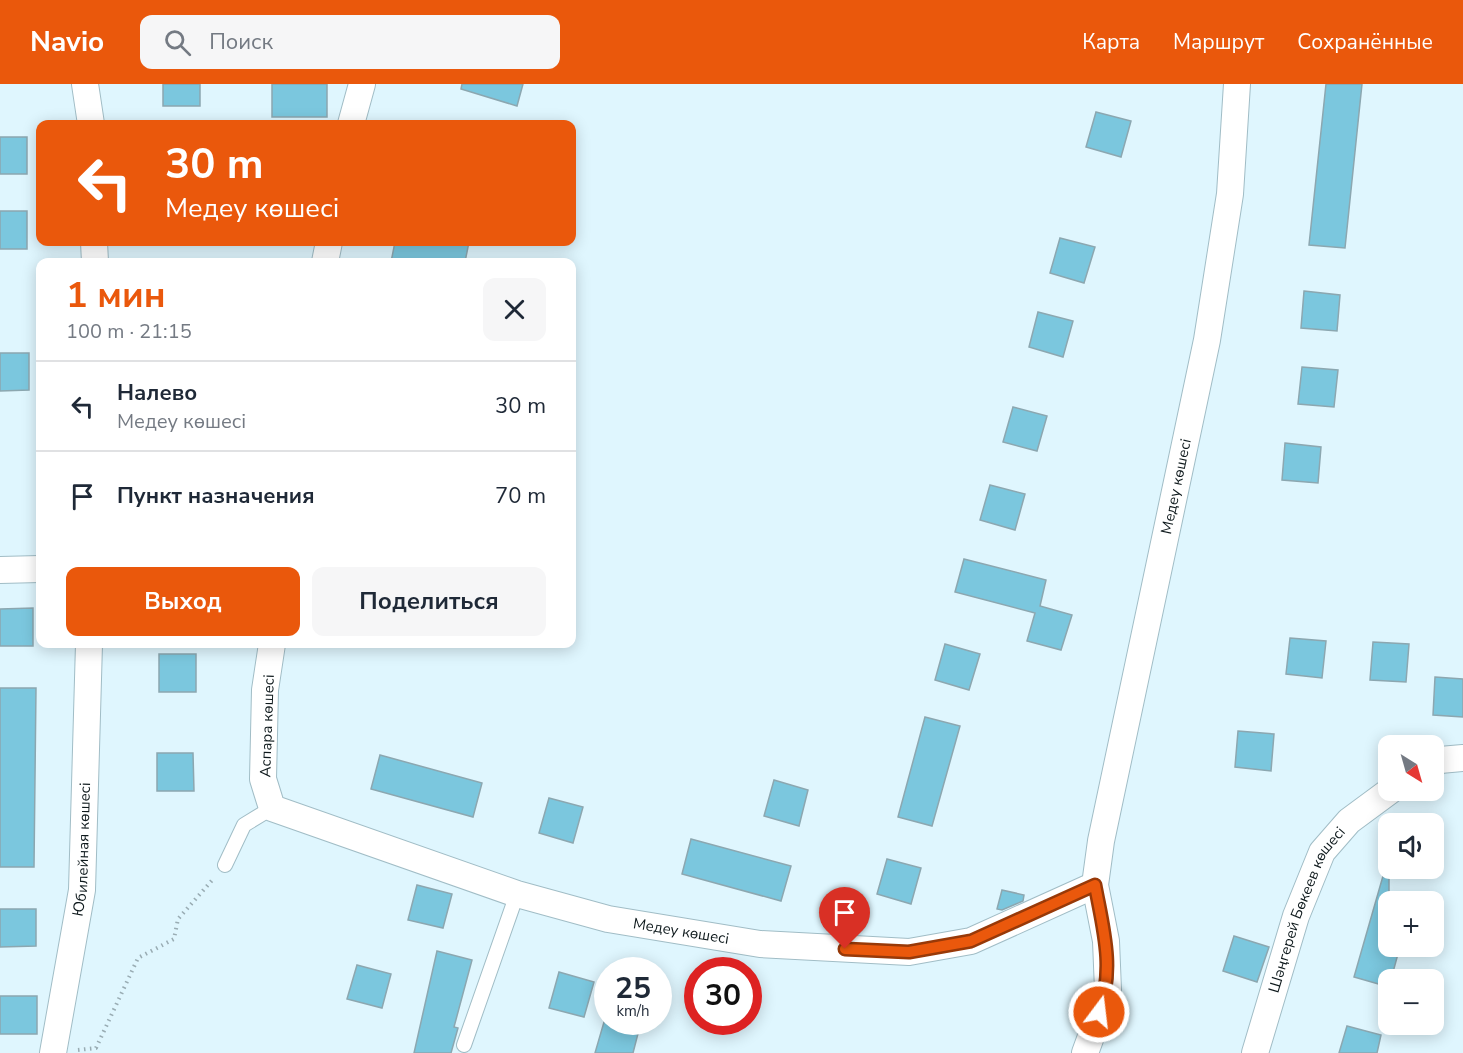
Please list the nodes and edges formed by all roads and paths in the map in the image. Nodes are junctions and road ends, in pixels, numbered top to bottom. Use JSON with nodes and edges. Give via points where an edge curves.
{"nodes":[{"id":1,"x":85,"y":84,"type":"edge"},
{"id":2,"x":362,"y":84,"type":"edge"},
{"id":3,"x":1236,"y":84,"type":"edge"},
{"id":4,"x":90,"y":120,"type":"edge"},
{"id":5,"x":352,"y":120,"type":"edge"},
{"id":6,"x":36,"y":569,"type":"edge"},
{"id":7,"x":0,"y":570,"type":"edge"},
{"id":8,"x":88,"y":648,"type":"edge"},
{"id":9,"x":271,"y":648,"type":"edge"},
{"id":10,"x":1463,"y":758,"type":"edge"},
{"id":11,"x":1444,"y":760,"type":"edge"},
{"id":12,"x":1378,"y":800,"type":"edge"},
{"id":13,"x":272,"y":808,"type":"junction"},
{"id":14,"x":225,"y":865,"type":"joint"},
{"id":15,"x":1095,"y":885,"type":"junction"},
{"id":16,"x":517,"y":894,"type":"junction"},
{"id":17,"x":464,"y":1045,"type":"dead end"},
{"id":18,"x":61,"y":1052,"type":"edge"},
{"id":19,"x":1086,"y":1053,"type":"edge"},
{"id":20,"x":1255,"y":1053,"type":"edge"}],
"edges":[{"from":1,"to":4,"type":"street"},
{"from":2,"to":5,"type":"street"},
{"from":3,"to":15,"type":"street","name":"Медеу көшесі","via":[[1230,194],[1207,340],[1103,830]]},
{"from":6,"to":7,"type":"street"},
{"from":8,"to":18,"type":"street","name":"Юбилейная көшесі","via":[[82,890]]},
{"from":9,"to":13,"type":"street","name":"Аспара көшесі","via":[[263,779]]},
{"from":10,"to":11,"type":"street"},
{"from":12,"to":20,"type":"street","name":"Шәңгерей Бөкеев көшесі","via":[[1349,821],[1322,852],[1296,916]]},
{"from":13,"to":14,"type":"lane","via":[[244,825]]},
{"from":13,"to":16,"type":"street","name":"Медеу көшесі"},
{"from":14,"to":18,"type":"path","via":[[178,919],[174,939],[138,958],[96,1048]]},
{"from":15,"to":16,"type":"street","name":"Медеу көшесі","via":[[971,941],[909,952],[760,944],[608,919]]},
{"from":15,"to":19,"type":"street","name":"Медеу көшесі","via":[[1106,941],[1107,990]]},
{"from":16,"to":17,"type":"lane"}]}
